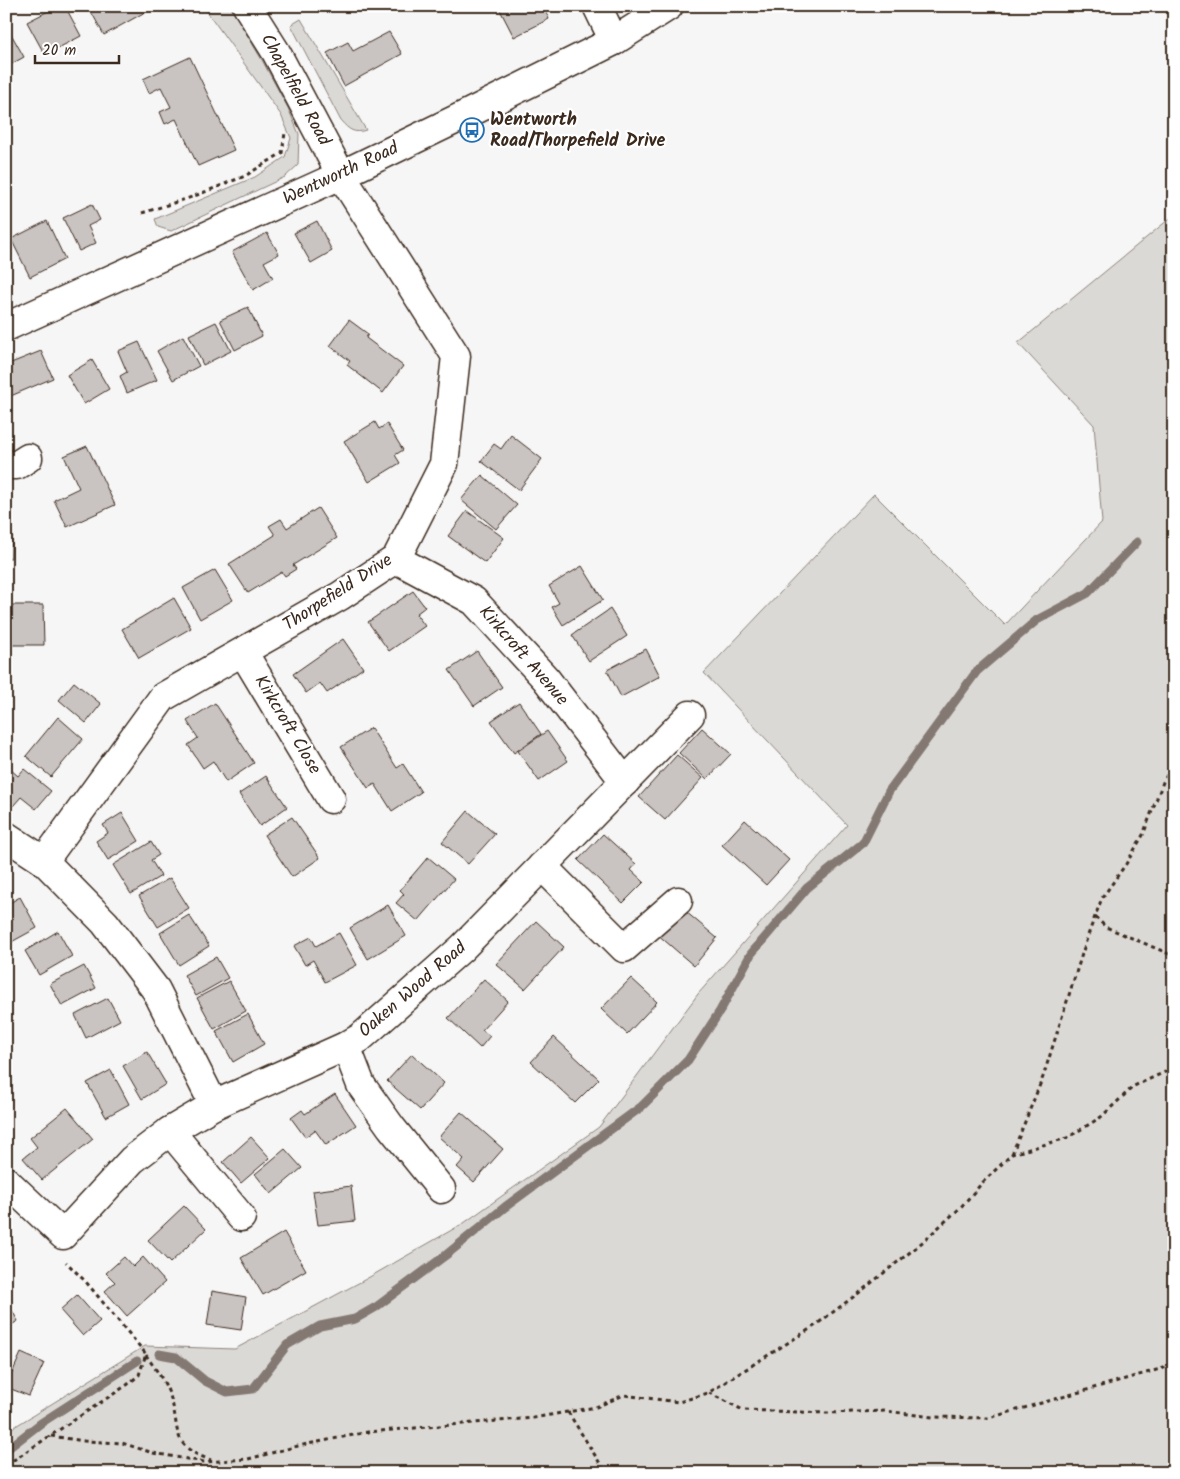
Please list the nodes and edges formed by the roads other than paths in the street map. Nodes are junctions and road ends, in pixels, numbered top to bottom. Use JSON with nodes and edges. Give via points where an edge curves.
{"nodes":[{"id":1,"x":248,"y":6,"type":"edge"},
{"id":2,"x":597,"y":6,"type":"edge"},
{"id":3,"x":669,"y":6,"type":"edge"},
{"id":4,"x":614,"y":41,"type":"junction"},
{"id":5,"x":341,"y":174,"type":"junction"},
{"id":6,"x":6,"y":328,"type":"edge"},
{"id":7,"x":396,"y":559,"type":"junction"},
{"id":8,"x":243,"y":652,"type":"junction"},
{"id":9,"x":690,"y":715,"type":"dead end"},
{"id":10,"x":625,"y":782,"type":"junction"},
{"id":11,"x":330,"y":799,"type":"dead end"},
{"id":12,"x":6,"y":836,"type":"edge"},
{"id":13,"x":44,"y":861,"type":"junction"},
{"id":14,"x":542,"y":866,"type":"junction"},
{"id":15,"x":678,"y":900,"type":"dead end"},
{"id":16,"x":346,"y":1046,"type":"junction"},
{"id":17,"x":214,"y":1105,"type":"junction"},
{"id":18,"x":170,"y":1131,"type":"junction"},
{"id":19,"x":6,"y":1181,"type":"edge"},
{"id":20,"x":441,"y":1189,"type":"dead end"},
{"id":21,"x":240,"y":1217,"type":"dead end"}],
"edges":[{"from":1,"to":5,"type":"street","name":"Chapelfield Road"},
{"from":2,"to":4,"type":"street"},
{"from":3,"to":4,"type":"street","name":"Wentworth Road"},
{"from":4,"to":5,"type":"street","name":"Wentworth Road"},
{"from":5,"to":6,"type":"street","name":"Wentworth Road"},
{"from":5,"to":7,"type":"street","name":"Thorpefield Drive","via":[[456,356],[444,464]]},
{"from":7,"to":8,"type":"street","name":"Thorpefield Drive","via":[[340,596]]},
{"from":7,"to":10,"type":"street","name":"Kirkcroft Avenue","via":[[474,601],[546,679]]},
{"from":8,"to":11,"type":"street","name":"Kirkcroft Close"},
{"from":8,"to":13,"type":"street","name":"Thorpefield Drive","via":[[164,697]]},
{"from":9,"to":10,"type":"street","name":"Oaken Wood Road"},
{"from":10,"to":14,"type":"street","name":"Oaken Wood Road"},
{"from":12,"to":13,"type":"street"},
{"from":13,"to":17,"type":"street","via":[[105,923],[156,990]]},
{"from":14,"to":15,"type":"street","via":[[624,948]]},
{"from":14,"to":16,"type":"street","name":"Oaken Wood Road","via":[[462,948],[360,1038]]},
{"from":16,"to":17,"type":"street","name":"Oaken Wood Road"},
{"from":16,"to":20,"type":"street","via":[[361,1085]]},
{"from":17,"to":18,"type":"street","name":"Oaken Wood Road"},
{"from":18,"to":19,"type":"street","name":"Oaken Wood Road","via":[[132,1160],[64,1235]]},
{"from":18,"to":21,"type":"street"}]}
